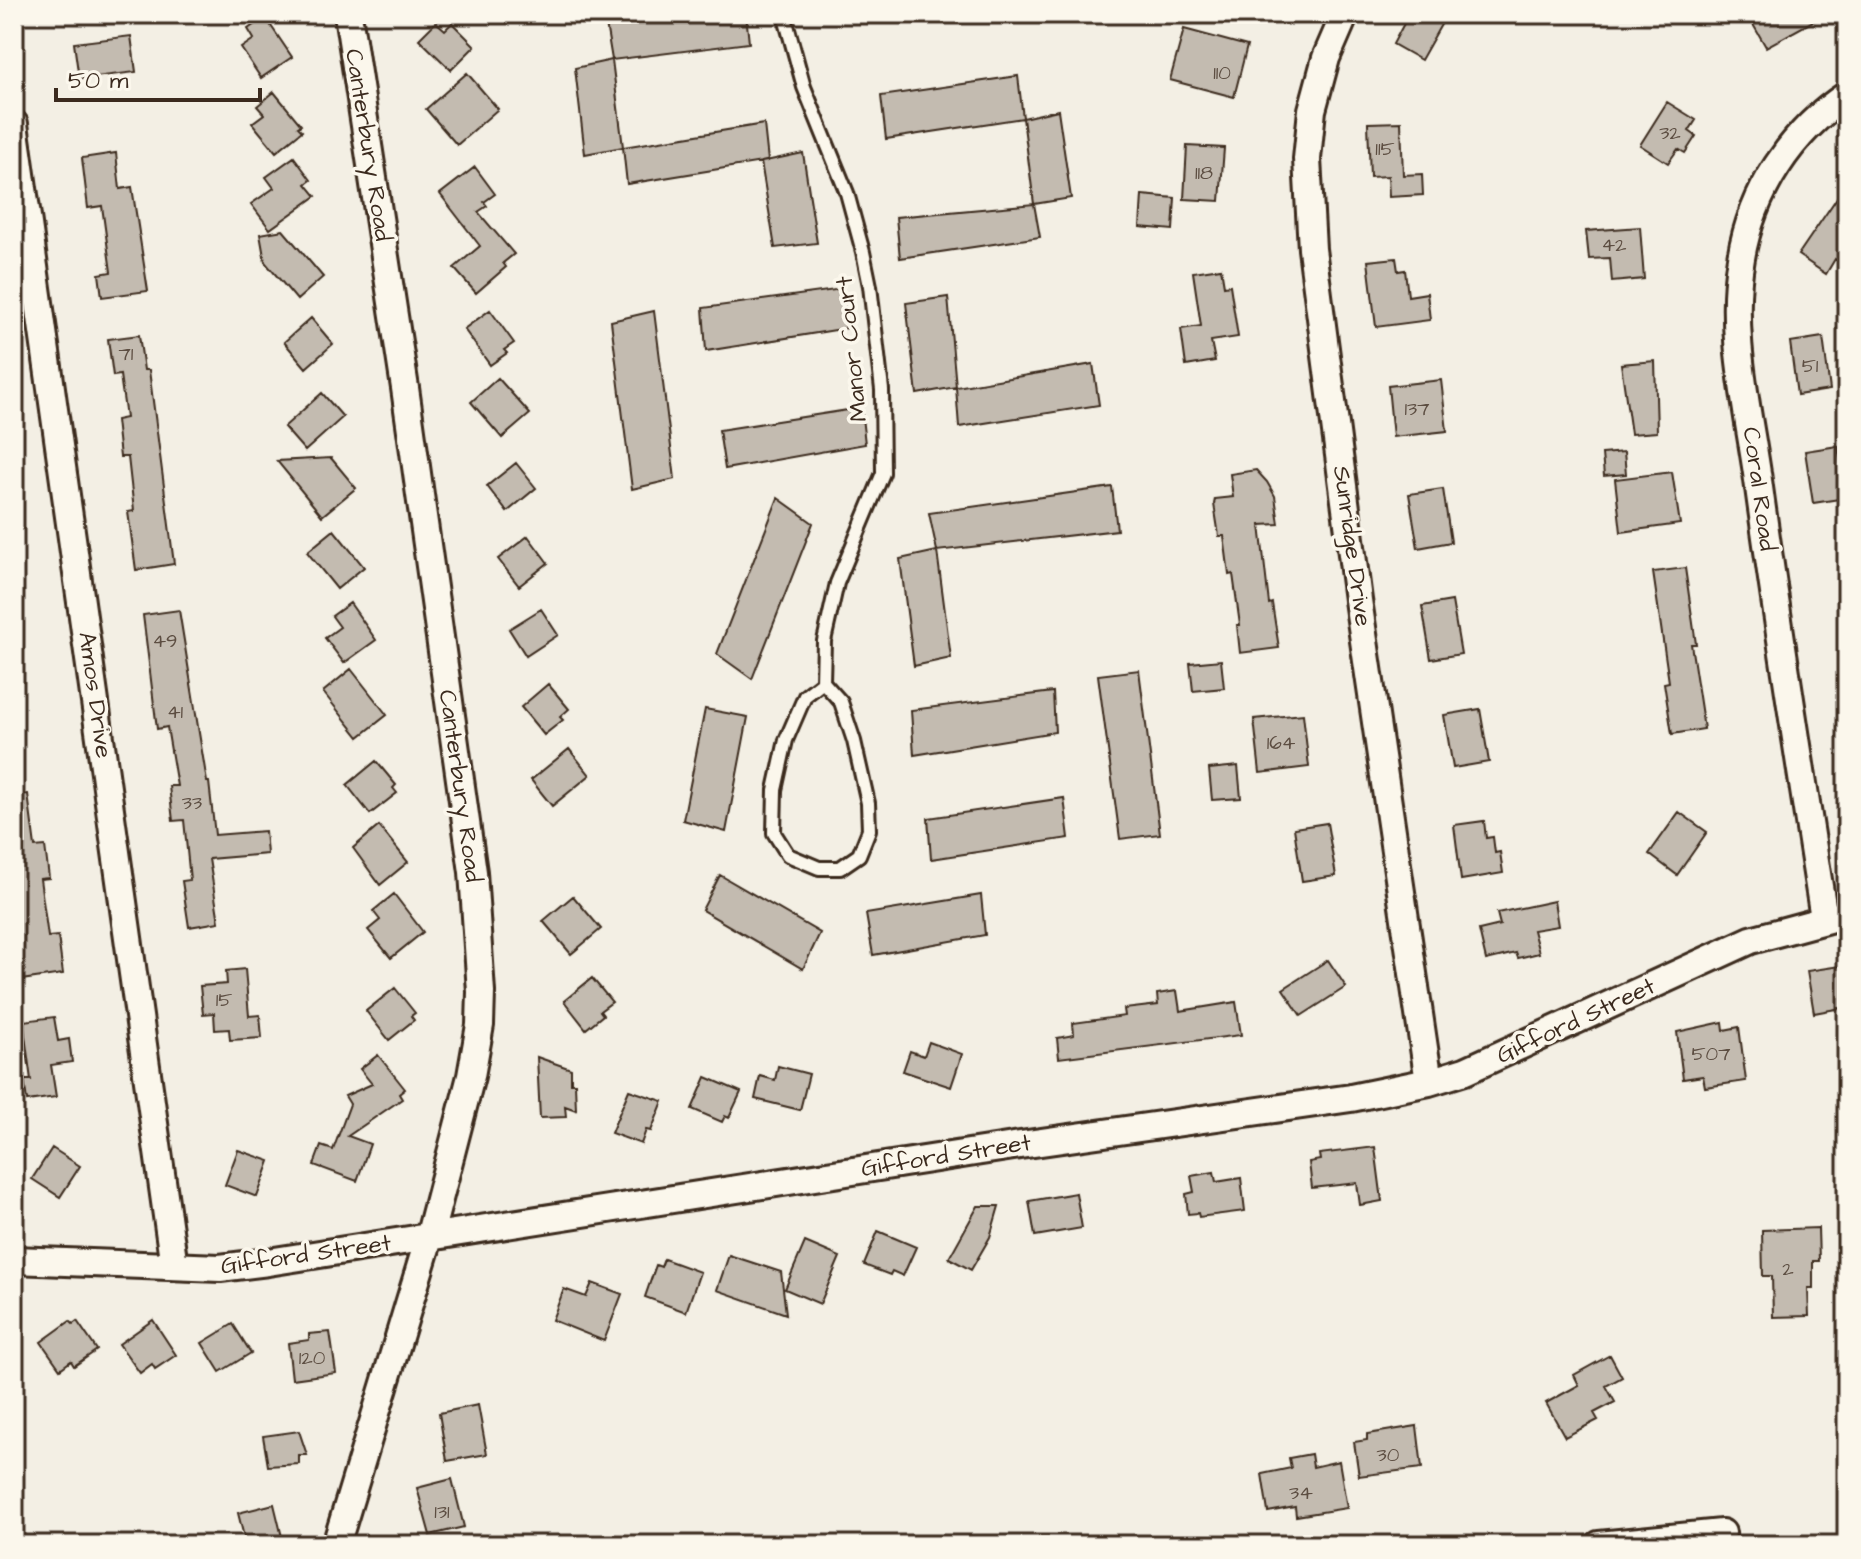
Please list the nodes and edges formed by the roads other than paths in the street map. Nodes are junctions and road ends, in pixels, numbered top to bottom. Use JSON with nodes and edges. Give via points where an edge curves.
{"nodes":[{"id":1,"x":348,"y":14,"type":"edge"},
{"id":2,"x":784,"y":14,"type":"edge"},
{"id":3,"x":1345,"y":14,"type":"edge"},
{"id":4,"x":1847,"y":95,"type":"edge"},
{"id":5,"x":14,"y":124,"type":"edge"},
{"id":6,"x":823,"y":682,"type":"junction"},
{"id":7,"x":1836,"y":916,"type":"edge"},
{"id":8,"x":1429,"y":1082,"type":"junction"},
{"id":9,"x":429,"y":1238,"type":"junction"},
{"id":10,"x":14,"y":1260,"type":"edge"},
{"id":11,"x":174,"y":1266,"type":"junction"},
{"id":12,"x":1722,"y":1533,"type":"dead end"},
{"id":13,"x":336,"y":1545,"type":"edge"},
{"id":14,"x":1599,"y":1545,"type":"edge"}],
"edges":[{"from":1,"to":9,"type":"street","name":"Canterbury Road","via":[[473,872],[479,957],[480,1025]]},
{"from":2,"to":6,"type":"lane","name":"Manor Court","via":[[804,87],[859,237],[882,390],[883,473],[837,583],[824,641]]},
{"from":3,"to":8,"type":"street","name":"Sunridge Drive","via":[[1314,98],[1307,189],[1356,584]]},
{"from":4,"to":7,"type":"street","name":"Coral Road","via":[[1812,124],[1771,173],[1748,226],[1737,283],[1745,387]]},
{"from":5,"to":11,"type":"street","name":"Amos Drive"},
{"from":6,"to":6,"type":"lane","via":[[841,702],[868,803],[869,830],[859,855],[840,868],[819,868],[788,855],[774,833],[775,790],[786,740],[805,696]]},
{"from":7,"to":8,"type":"street","name":"Gifford Street","via":[[1751,940],[1501,1057]]},
{"from":8,"to":9,"type":"street","name":"Gifford Street"},
{"from":9,"to":11,"type":"street","name":"Gifford Street","via":[[220,1268]]},
{"from":9,"to":13,"type":"street","name":"Canterbury Road"},
{"from":10,"to":11,"type":"street","name":"Gifford Street"},
{"from":12,"to":14,"type":"street"}]}
